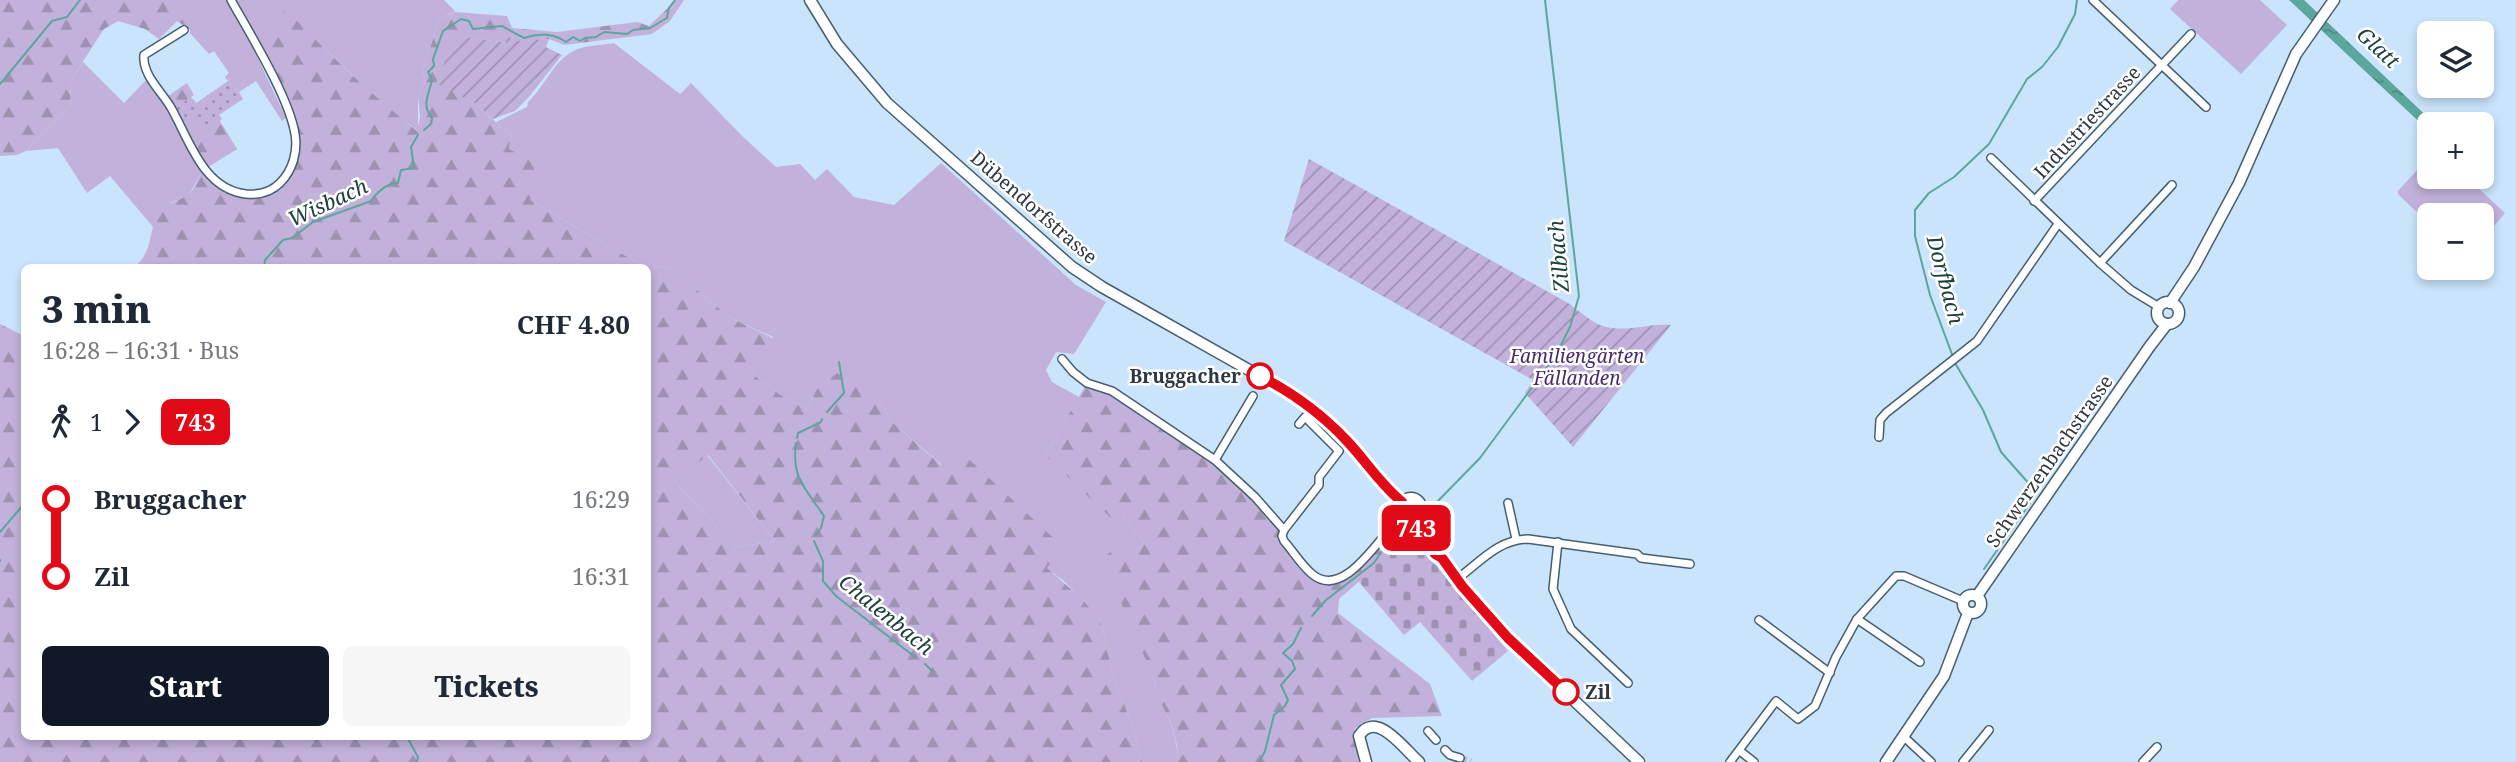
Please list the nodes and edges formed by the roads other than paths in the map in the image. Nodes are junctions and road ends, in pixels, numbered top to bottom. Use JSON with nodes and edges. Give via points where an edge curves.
{"nodes":[{"id":1,"x":231,"y":0,"type":"edge"},
{"id":2,"x":810,"y":0,"type":"edge"},
{"id":3,"x":2093,"y":0,"type":"edge"},
{"id":4,"x":2334,"y":0,"type":"edge"},
{"id":5,"x":184,"y":30,"type":"dead end"},
{"id":6,"x":2191,"y":34,"type":"dead end"},
{"id":7,"x":2162,"y":65,"type":"junction"},
{"id":8,"x":2206,"y":107,"type":"dead end"},
{"id":9,"x":1991,"y":158,"type":"dead end"},
{"id":10,"x":2172,"y":185,"type":"dead end"},
{"id":11,"x":2034,"y":201,"type":"junction"},
{"id":12,"x":2058,"y":223,"type":"junction"},
{"id":13,"x":2100,"y":263,"type":"junction"},
{"id":14,"x":2174,"y":306,"type":"junction"},
{"id":15,"x":2159,"y":307,"type":"junction"},
{"id":16,"x":2164,"y":322,"type":"junction"},
{"id":17,"x":1062,"y":359,"type":"dead end"},
{"id":18,"x":1253,"y":396,"type":"dead end"},
{"id":19,"x":1299,"y":424,"type":"dead end"},
{"id":20,"x":1879,"y":437,"type":"dead end"},
{"id":21,"x":1215,"y":460,"type":"junction"},
{"id":22,"x":1402,"y":502,"type":"junction"},
{"id":23,"x":1508,"y":503,"type":"dead end"},
{"id":24,"x":1410,"y":516,"type":"junction"},
{"id":25,"x":1284,"y":530,"type":"junction"},
{"id":26,"x":1516,"y":539,"type":"junction"},
{"id":27,"x":1558,"y":542,"type":"junction"},
{"id":28,"x":1690,"y":564,"type":"dead end"},
{"id":29,"x":1458,"y":575,"type":"junction"},
{"id":30,"x":1977,"y":596,"type":"junction"},
{"id":31,"x":1963,"y":601,"type":"junction"},
{"id":32,"x":1968,"y":613,"type":"junction"},
{"id":33,"x":1759,"y":620,"type":"dead end"},
{"id":34,"x":1857,"y":620,"type":"junction"},
{"id":35,"x":1920,"y":662,"type":"dead end"},
{"id":36,"x":1830,"y":673,"type":"junction"},
{"id":37,"x":1628,"y":683,"type":"dead end"},
{"id":38,"x":1990,"y":730,"type":"dead end"},
{"id":39,"x":1428,"y":731,"type":"dead end"},
{"id":40,"x":1903,"y":736,"type":"junction"},
{"id":41,"x":1436,"y":740,"type":"dead end"},
{"id":42,"x":2157,"y":747,"type":"dead end"},
{"id":43,"x":1445,"y":750,"type":"dead end"},
{"id":44,"x":1740,"y":751,"type":"junction"},
{"id":45,"x":1460,"y":758,"type":"dead end"},
{"id":46,"x":1366,"y":762,"type":"edge"},
{"id":47,"x":1419,"y":762,"type":"edge"},
{"id":48,"x":1639,"y":762,"type":"edge"},
{"id":49,"x":1730,"y":762,"type":"edge"},
{"id":50,"x":1754,"y":762,"type":"edge"},
{"id":51,"x":1886,"y":762,"type":"edge"},
{"id":52,"x":1931,"y":762,"type":"edge"},
{"id":53,"x":1963,"y":762,"type":"edge"},
{"id":54,"x":2143,"y":762,"type":"edge"}],
"edges":[{"from":1,"to":5,"type":"street","via":[[295,133],[294,161],[279,185],[267,192],[238,193],[214,181],[148,74],[144,55]]},
{"from":2,"to":22,"type":"main road","name":"Dübendorfstrasse","via":[[837,44],[887,103],[1072,267],[1297,397],[1348,442]]},
{"from":3,"to":7,"type":"street","name":"Industriestrasse"},
{"from":4,"to":14,"type":"main road","via":[[2296,54],[2239,183]]},
{"from":6,"to":7,"type":"street","name":"Industriestrasse"},
{"from":7,"to":8,"type":"street","name":"Industriestrasse"},
{"from":7,"to":11,"type":"street","name":"Industriestrasse"},
{"from":9,"to":11,"type":"street","name":"Industriestrasse"},
{"from":10,"to":13,"type":"street"},
{"from":11,"to":12,"type":"street","name":"Industriestrasse"},
{"from":12,"to":13,"type":"street","name":"Industriestrasse"},
{"from":12,"to":20,"type":"street","via":[[1977,341],[1886,413],[1880,420]]},
{"from":13,"to":15,"type":"street","name":"Industriestrasse"},
{"from":14,"to":15,"type":"main road"},
{"from":14,"to":16,"type":"main road","name":"Schwerzenbachstrasse","via":[[2176,320]]},
{"from":15,"to":16,"type":"main road","via":[[2157,313]]},
{"from":16,"to":30,"type":"main road","name":"Schwerzenbachstrasse"},
{"from":17,"to":21,"type":"street","via":[[1087,383],[1112,391]]},
{"from":18,"to":21,"type":"street"},
{"from":19,"to":25,"type":"street","via":[[1305,417],[1339,452]]},
{"from":21,"to":25,"type":"street"},
{"from":22,"to":24,"type":"main road","via":[[1400,509]]},
{"from":22,"to":24,"type":"main road","name":"Dübendorfstrasse","via":[[1417,500],[1421,507]]},
{"from":23,"to":26,"type":"street"},
{"from":24,"to":25,"type":"street","via":[[1338,580],[1310,573],[1284,541]]},
{"from":24,"to":29,"type":"main road","name":"Dübendorfstrasse","via":[[1428,546]]},
{"from":26,"to":27,"type":"street"},
{"from":26,"to":29,"type":"street","via":[[1493,549]]},
{"from":27,"to":28,"type":"street"},
{"from":27,"to":37,"type":"street","via":[[1553,589],[1571,629]]},
{"from":29,"to":48,"type":"main road","name":"Dübendorfstrasse","via":[[1508,638]]},
{"from":30,"to":31,"type":"main road"},
{"from":30,"to":32,"type":"main road","name":"Schwerzenbachstrasse","via":[[1980,609]]},
{"from":31,"to":32,"type":"main road"},
{"from":31,"to":34,"type":"street","via":[[1896,576]]},
{"from":32,"to":40,"type":"main road","name":"Schwerzenbachstrasse","via":[[1946,672]]},
{"from":33,"to":36,"type":"street"},
{"from":34,"to":35,"type":"street"},
{"from":34,"to":36,"type":"street"},
{"from":36,"to":44,"type":"street","via":[[1815,706],[1798,719],[1776,701]]},
{"from":38,"to":53,"type":"street"},
{"from":39,"to":41,"type":"street"},
{"from":40,"to":51,"type":"main road","name":"Schwerzenbachstrasse"},
{"from":40,"to":52,"type":"street"},
{"from":42,"to":54,"type":"street"},
{"from":43,"to":45,"type":"street"},
{"from":44,"to":49,"type":"street"},
{"from":44,"to":50,"type":"street"},
{"from":46,"to":47,"type":"main road","via":[[1359,736],[1366,727],[1377,725]]}]}
